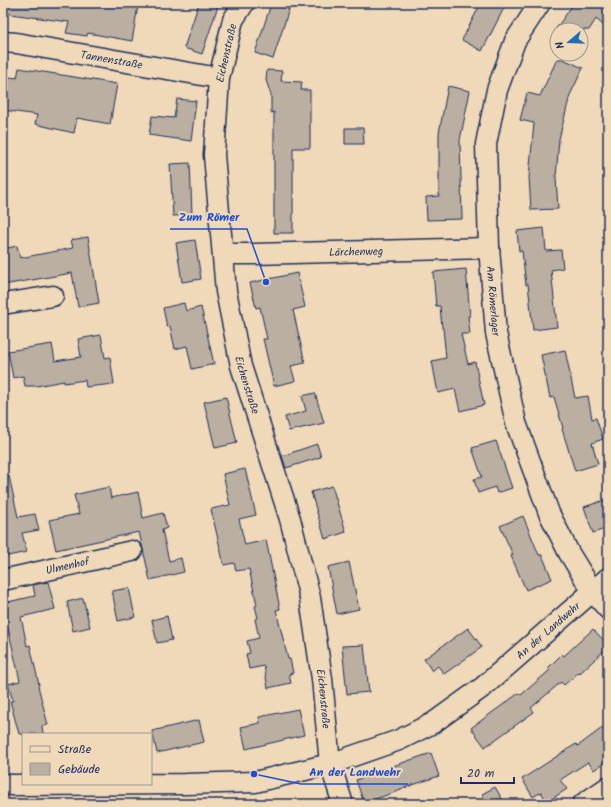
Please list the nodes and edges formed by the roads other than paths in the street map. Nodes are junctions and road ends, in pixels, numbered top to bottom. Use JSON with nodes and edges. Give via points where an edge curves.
{"nodes":[{"id":1,"x":244,"y":3,"type":"edge"},
{"id":2,"x":540,"y":3,"type":"edge"},
{"id":3,"x":3,"y":42,"type":"edge"},
{"id":4,"x":219,"y":78,"type":"junction"},
{"id":5,"x":489,"y":248,"type":"junction"},
{"id":6,"x":223,"y":254,"type":"junction"},
{"id":7,"x":53,"y":296,"type":"dead end"},
{"id":8,"x":3,"y":304,"type":"edge"},
{"id":9,"x":132,"y":551,"type":"dead end"},
{"id":10,"x":608,"y":578,"type":"edge"},
{"id":11,"x":3,"y":580,"type":"edge"},
{"id":12,"x":593,"y":592,"type":"junction"},
{"id":13,"x":608,"y":609,"type":"edge"},
{"id":14,"x":330,"y":764,"type":"junction"},
{"id":15,"x":3,"y":784,"type":"edge"},
{"id":16,"x":152,"y":784,"type":"edge"},
{"id":17,"x":22,"y":785,"type":"edge"},
{"id":18,"x":608,"y":786,"type":"edge"},
{"id":19,"x":343,"y":804,"type":"edge"},
{"id":20,"x":583,"y":804,"type":"edge"}],
"edges":[{"from":1,"to":4,"type":"street","name":"Eichenstraße","via":[[233,20]]},
{"from":2,"to":5,"type":"street","name":"Am Römerlager","via":[[515,41],[497,90],[486,144]]},
{"from":3,"to":4,"type":"street","name":"Tannenstraße"},
{"from":4,"to":6,"type":"street","name":"Eichenstraße","via":[[214,155]]},
{"from":5,"to":6,"type":"street","name":"Lärchenweg"},
{"from":5,"to":12,"type":"street","name":"Am Römerlager","via":[[496,333],[516,423],[549,513]]},
{"from":6,"to":14,"type":"street","name":"Eichenstraße","via":[[226,291],[242,366],[290,519],[310,598],[322,679]]},
{"from":7,"to":8,"type":"street"},
{"from":9,"to":11,"type":"street","name":"Ulmenhof"},
{"from":10,"to":12,"type":"street","name":"An der Landwehr"},
{"from":12,"to":13,"type":"street"},
{"from":12,"to":14,"type":"street","name":"An der Landwehr","via":[[483,687],[433,723],[399,740]]},
{"from":14,"to":16,"type":"street","name":"An der Landwehr","via":[[255,782]]},
{"from":14,"to":19,"type":"street","name":"Eichenstraße"},
{"from":15,"to":17,"type":"street","name":"An der Landwehr"},
{"from":18,"to":20,"type":"street"}]}
